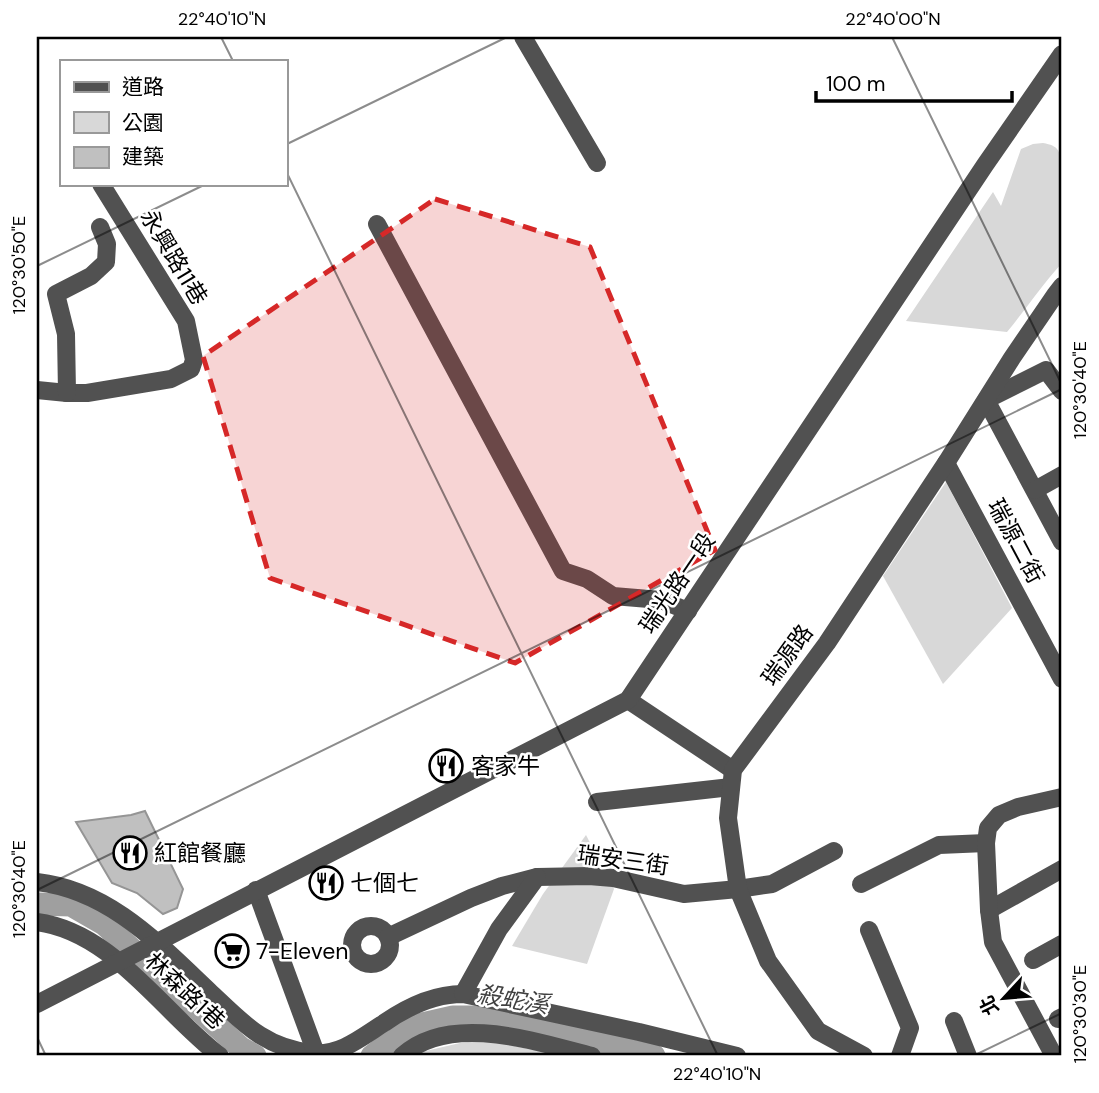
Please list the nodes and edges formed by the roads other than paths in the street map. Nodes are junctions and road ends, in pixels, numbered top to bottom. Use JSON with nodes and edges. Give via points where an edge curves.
{"nodes":[{"id":1,"x":523,"y":37,"type":"edge"},
{"id":2,"x":1062,"y":54,"type":"edge"},
{"id":3,"x":597,"y":163,"type":"dead end"},
{"id":4,"x":102,"y":186,"type":"edge"},
{"id":5,"x":377,"y":224,"type":"dead end"},
{"id":6,"x":100,"y":227,"type":"dead end"},
{"id":7,"x":1062,"y":286,"type":"edge"},
{"id":8,"x":37,"y":390,"type":"edge"},
{"id":9,"x":1062,"y":391,"type":"edge"},
{"id":10,"x":67,"y":393,"type":"junction"},
{"id":11,"x":986,"y":400,"type":"junction"},
{"id":12,"x":946,"y":463,"type":"junction"},
{"id":13,"x":1062,"y":475,"type":"edge"},
{"id":14,"x":1035,"y":490,"type":"junction"},
{"id":15,"x":1062,"y":542,"type":"edge"},
{"id":16,"x":688,"y":611,"type":"junction"},
{"id":17,"x":1062,"y":679,"type":"edge"},
{"id":18,"x":628,"y":700,"type":"junction"},
{"id":19,"x":732,"y":779,"type":"junction"},
{"id":20,"x":1062,"y":797,"type":"edge"},
{"id":21,"x":597,"y":802,"type":"dead end"},
{"id":22,"x":986,"y":843,"type":"junction"},
{"id":23,"x":834,"y":851,"type":"dead end"},
{"id":24,"x":1062,"y":870,"type":"edge"},
{"id":25,"x":537,"y":877,"type":"junction"},
{"id":26,"x":37,"y":882,"type":"edge"},
{"id":27,"x":861,"y":884,"type":"dead end"},
{"id":28,"x":738,"y":889,"type":"junction"},
{"id":29,"x":256,"y":890,"type":"junction"},
{"id":30,"x":989,"y":910,"type":"junction"},
{"id":31,"x":37,"y":922,"type":"edge"},
{"id":32,"x":869,"y":930,"type":"dead end"},
{"id":33,"x":387,"y":937,"type":"dead end"},
{"id":34,"x":156,"y":942,"type":"junction"},
{"id":35,"x":1062,"y":944,"type":"edge"},
{"id":36,"x":1032,"y":960,"type":"dead end"},
{"id":37,"x":117,"y":962,"type":"junction"},
{"id":38,"x":463,"y":994,"type":"junction"},
{"id":39,"x":37,"y":1003,"type":"edge"},
{"id":40,"x":954,"y":1021,"type":"dead end"},
{"id":41,"x":316,"y":1055,"type":"edge"},
{"id":42,"x":220,"y":1056,"type":"edge"},
{"id":43,"x":402,"y":1056,"type":"edge"},
{"id":44,"x":593,"y":1056,"type":"edge"},
{"id":45,"x":737,"y":1056,"type":"edge"},
{"id":46,"x":864,"y":1056,"type":"edge"},
{"id":47,"x":900,"y":1056,"type":"edge"},
{"id":48,"x":968,"y":1056,"type":"edge"},
{"id":49,"x":1054,"y":1056,"type":"edge"}],
"edges":[{"from":1,"to":3,"type":"street"},
{"from":2,"to":16,"type":"street","name":"瑞光路一段"},
{"from":4,"to":10,"type":"street","name":"永興路11巷","via":[[186,321],[194,360],[191,369],[171,379]]},
{"from":5,"to":16,"type":"street","via":[[563,571],[587,579],[613,596],[661,600]]},
{"from":6,"to":10,"type":"street","via":[[107,244],[106,262],[91,276],[56,294],[66,334]]},
{"from":7,"to":11,"type":"street","name":"瑞源路"},
{"from":8,"to":10,"type":"street","name":"永興路11巷"},
{"from":9,"to":11,"type":"street","via":[[1046,370]]},
{"from":11,"to":12,"type":"street","name":"瑞源路"},
{"from":11,"to":14,"type":"street"},
{"from":12,"to":17,"type":"street","name":"瑞源二街"},
{"from":12,"to":19,"type":"street","name":"瑞源路"},
{"from":13,"to":14,"type":"street"},
{"from":14,"to":15,"type":"street"},
{"from":16,"to":18,"type":"street","name":"瑞光路一段"},
{"from":18,"to":19,"type":"street"},
{"from":18,"to":29,"type":"street","name":"瑞光路一段"},
{"from":19,"to":21,"type":"street"},
{"from":19,"to":28,"type":"street","via":[[728,817]]},
{"from":20,"to":22,"type":"street","via":[[999,816],[988,828]]},
{"from":22,"to":27,"type":"street","via":[[939,845]]},
{"from":22,"to":30,"type":"street"},
{"from":23,"to":28,"type":"street","name":"瑞安三街","via":[[772,884]]},
{"from":24,"to":30,"type":"street"},
{"from":25,"to":28,"type":"street","name":"瑞安三街","via":[[613,878],[684,894]]},
{"from":25,"to":33,"type":"street","name":"瑞安三街","via":[[471,898]]},
{"from":25,"to":38,"type":"street","via":[[499,929]]},
{"from":26,"to":34,"type":"street","via":[[69,888],[108,906]]},
{"from":28,"to":46,"type":"street","via":[[768,961],[818,1031]]},
{"from":29,"to":34,"type":"street","name":"瑞光路一段"},
{"from":29,"to":41,"type":"street"},
{"from":30,"to":49,"type":"street","via":[[993,942]]},
{"from":31,"to":37,"type":"street","name":"林森路1巷","via":[[72,931]]},
{"from":32,"to":47,"type":"street","via":[[909,1028]]},
{"from":34,"to":37,"type":"street","name":"瑞光路一段"},
{"from":34,"to":41,"type":"street","via":[[243,1024],[279,1046]]},
{"from":35,"to":36,"type":"street"},
{"from":37,"to":39,"type":"street","name":"瑞光路一段"},
{"from":37,"to":42,"type":"street","name":"林森路1巷"},
{"from":38,"to":41,"type":"street","via":[[435,997],[343,1049]]},
{"from":38,"to":45,"type":"street"},
{"from":40,"to":48,"type":"street"},
{"from":43,"to":44,"type":"street","via":[[422,1042],[471,1033],[517,1037]]}]}
